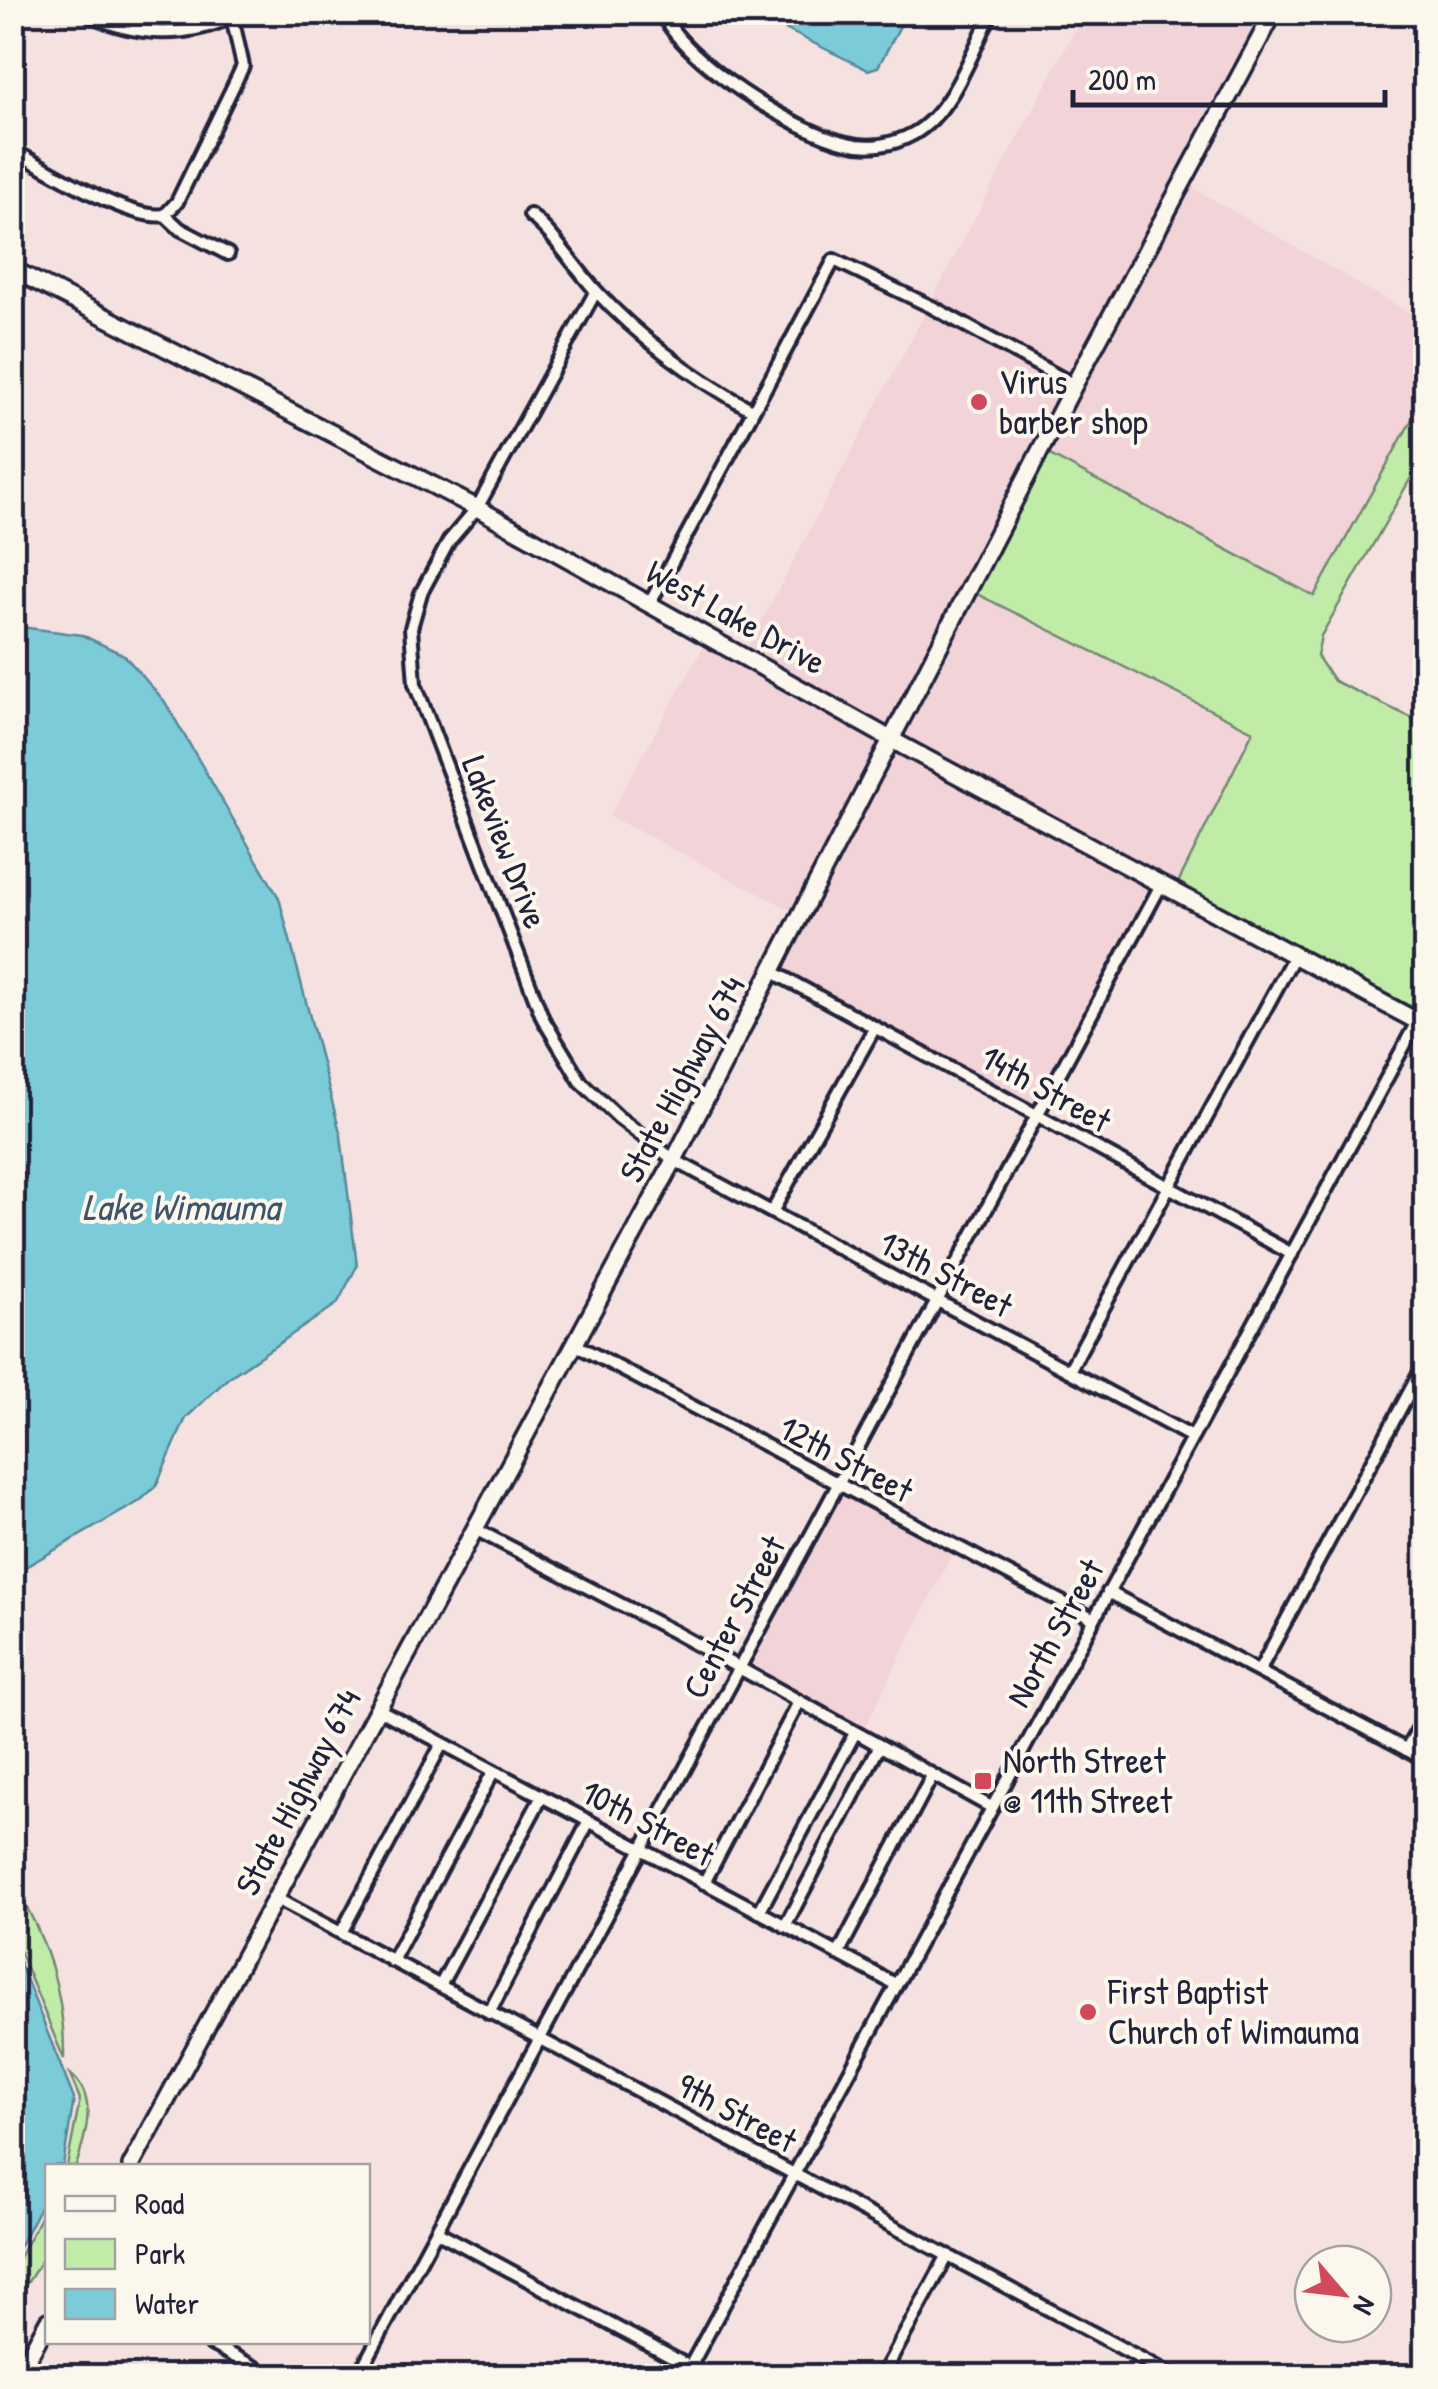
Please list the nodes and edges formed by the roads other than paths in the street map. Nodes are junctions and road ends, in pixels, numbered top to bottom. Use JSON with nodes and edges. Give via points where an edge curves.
{"nodes":[{"id":1,"x":84,"y":12,"type":"edge"},
{"id":2,"x":662,"y":12,"type":"edge"},
{"id":3,"x":992,"y":12,"type":"edge"},
{"id":4,"x":1274,"y":12,"type":"edge"},
{"id":5,"x":237,"y":15,"type":"edge"},
{"id":6,"x":895,"y":142,"type":"junction"},
{"id":7,"x":12,"y":150,"type":"edge"},
{"id":8,"x":900,"y":157,"type":"dead end"},
{"id":9,"x":530,"y":214,"type":"dead end"},
{"id":10,"x":165,"y":215,"type":"junction"},
{"id":11,"x":228,"y":254,"type":"dead end"},
{"id":12,"x":12,"y":268,"type":"edge"},
{"id":13,"x":596,"y":291,"type":"junction"},
{"id":14,"x":1074,"y":385,"type":"junction"},
{"id":15,"x":752,"y":410,"type":"junction"},
{"id":16,"x":476,"y":508,"type":"junction"},
{"id":17,"x":1426,"y":594,"type":"edge"},
{"id":18,"x":650,"y":603,"type":"junction"},
{"id":19,"x":1426,"y":619,"type":"edge"},
{"id":20,"x":893,"y":739,"type":"junction"},
{"id":21,"x":1161,"y":885,"type":"junction"},
{"id":22,"x":1294,"y":956,"type":"junction"},
{"id":23,"x":773,"y":972,"type":"junction"},
{"id":24,"x":1422,"y":1024,"type":"edge"},
{"id":25,"x":875,"y":1027,"type":"junction"},
{"id":26,"x":1038,"y":1116,"type":"junction"},
{"id":27,"x":674,"y":1160,"type":"junction"},
{"id":28,"x":1168,"y":1187,"type":"junction"},
{"id":29,"x":772,"y":1212,"type":"junction"},
{"id":30,"x":1292,"y":1254,"type":"junction"},
{"id":31,"x":938,"y":1300,"type":"junction"},
{"id":32,"x":574,"y":1344,"type":"junction"},
{"id":33,"x":1426,"y":1361,"type":"edge"},
{"id":34,"x":1069,"y":1372,"type":"junction"},
{"id":35,"x":1192,"y":1438,"type":"junction"},
{"id":36,"x":836,"y":1486,"type":"junction"},
{"id":37,"x":475,"y":1529,"type":"junction"},
{"id":38,"x":1108,"y":1592,"type":"junction"},
{"id":39,"x":1094,"y":1618,"type":"junction"},
{"id":40,"x":738,"y":1667,"type":"junction"},
{"id":41,"x":1258,"y":1671,"type":"junction"},
{"id":42,"x":799,"y":1702,"type":"junction"},
{"id":43,"x":376,"y":1708,"type":"junction"},
{"id":44,"x":1426,"y":1715,"type":"edge"},
{"id":45,"x":855,"y":1733,"type":"junction"},
{"id":46,"x":442,"y":1744,"type":"junction"},
{"id":47,"x":880,"y":1747,"type":"junction"},
{"id":48,"x":1406,"y":1750,"type":"junction"},
{"id":49,"x":1426,"y":1760,"type":"edge"},
{"id":50,"x":493,"y":1772,"type":"junction"},
{"id":51,"x":932,"y":1776,"type":"junction"},
{"id":52,"x":541,"y":1798,"type":"junction"},
{"id":53,"x":990,"y":1808,"type":"junction"},
{"id":54,"x":588,"y":1823,"type":"junction"},
{"id":55,"x":640,"y":1851,"type":"junction"},
{"id":56,"x":704,"y":1883,"type":"junction"},
{"id":57,"x":275,"y":1898,"type":"junction"},
{"id":58,"x":759,"y":1912,"type":"junction"},
{"id":59,"x":784,"y":1926,"type":"junction"},
{"id":60,"x":341,"y":1933,"type":"junction"},
{"id":61,"x":838,"y":1954,"type":"junction"},
{"id":62,"x":392,"y":1961,"type":"junction"},
{"id":63,"x":895,"y":1984,"type":"junction"},
{"id":64,"x":440,"y":1986,"type":"junction"},
{"id":65,"x":489,"y":2013,"type":"junction"},
{"id":66,"x":538,"y":2039,"type":"junction"},
{"id":67,"x":132,"y":2164,"type":"edge"},
{"id":68,"x":795,"y":2175,"type":"junction"},
{"id":69,"x":436,"y":2230,"type":"junction"},
{"id":70,"x":948,"y":2255,"type":"junction"},
{"id":71,"x":45,"y":2326,"type":"edge"},
{"id":72,"x":211,"y":2344,"type":"edge"},
{"id":73,"x":687,"y":2372,"type":"edge"},
{"id":74,"x":18,"y":2376,"type":"edge"},
{"id":75,"x":270,"y":2376,"type":"edge"},
{"id":76,"x":358,"y":2376,"type":"edge"},
{"id":77,"x":882,"y":2376,"type":"edge"},
{"id":78,"x":1174,"y":2376,"type":"edge"}],
"edges":[{"from":1,"to":5,"type":"street","via":[[122,28],[164,33]]},
{"from":2,"to":6,"type":"street","via":[[682,44],[744,92],[838,141]]},
{"from":3,"to":6,"type":"street","via":[[938,112]]},
{"from":4,"to":14,"type":"main road","name":"State Highway 674"},
{"from":5,"to":10,"type":"street","via":[[244,66]]},
{"from":6,"to":8,"type":"street"},
{"from":7,"to":10,"type":"street","via":[[100,195]]},
{"from":9,"to":13,"type":"street"},
{"from":10,"to":11,"type":"street"},
{"from":12,"to":16,"type":"main road","name":"West Lake Drive"},
{"from":13,"to":15,"type":"street","via":[[662,352]]},
{"from":13,"to":16,"type":"street","name":"Lakeview Drive"},
{"from":14,"to":15,"type":"street","via":[[834,260]]},
{"from":14,"to":20,"type":"main road","name":"State Highway 674"},
{"from":15,"to":18,"type":"street"},
{"from":16,"to":18,"type":"main road","name":"West Lake Drive"},
{"from":16,"to":27,"type":"street","name":"Lakeview Drive","via":[[422,593],[410,628],[415,684],[543,1019],[582,1082]]},
{"from":17,"to":19,"type":"street"},
{"from":18,"to":20,"type":"main road","name":"West Lake Drive"},
{"from":20,"to":21,"type":"main road","name":"West Lake Drive"},
{"from":20,"to":23,"type":"main road","name":"State Highway 674"},
{"from":21,"to":22,"type":"main road","name":"West Lake Drive"},
{"from":21,"to":26,"type":"street","name":"Center Street"},
{"from":22,"to":24,"type":"main road","name":"West Lake Drive"},
{"from":22,"to":28,"type":"street"},
{"from":23,"to":25,"type":"street","name":"14th Street"},
{"from":23,"to":27,"type":"main road","name":"State Highway 674"},
{"from":24,"to":30,"type":"street","name":"North Street"},
{"from":25,"to":26,"type":"street","name":"14th Street"},
{"from":25,"to":29,"type":"street"},
{"from":26,"to":28,"type":"street","name":"14th Street"},
{"from":26,"to":31,"type":"street","name":"Center Street"},
{"from":27,"to":29,"type":"street","name":"13th Street"},
{"from":27,"to":32,"type":"main road","name":"State Highway 674"},
{"from":28,"to":30,"type":"street","name":"14th Street"},
{"from":28,"to":34,"type":"street"},
{"from":29,"to":31,"type":"street","name":"13th Street"},
{"from":30,"to":35,"type":"street","name":"North Street"},
{"from":31,"to":34,"type":"street","name":"13th Street"},
{"from":31,"to":36,"type":"street","name":"Center Street"},
{"from":32,"to":36,"type":"street","name":"12th Street"},
{"from":32,"to":37,"type":"main road","name":"State Highway 674"},
{"from":33,"to":41,"type":"street"},
{"from":34,"to":35,"type":"street","name":"13th Street"},
{"from":35,"to":38,"type":"street","name":"North Street"},
{"from":36,"to":39,"type":"street","name":"12th Street"},
{"from":36,"to":40,"type":"street","name":"Center Street"},
{"from":37,"to":40,"type":"street"},
{"from":37,"to":43,"type":"main road","name":"State Highway 674"},
{"from":38,"to":39,"type":"street","name":"North Street"},
{"from":38,"to":41,"type":"street"},
{"from":39,"to":53,"type":"street","name":"North Street"},
{"from":40,"to":42,"type":"street"},
{"from":40,"to":55,"type":"street","name":"Center Street"},
{"from":41,"to":48,"type":"street"},
{"from":42,"to":45,"type":"street"},
{"from":42,"to":56,"type":"street"},
{"from":43,"to":46,"type":"street","name":"10th Street"},
{"from":43,"to":57,"type":"main road","name":"State Highway 674"},
{"from":44,"to":48,"type":"street"},
{"from":45,"to":47,"type":"street"},
{"from":45,"to":58,"type":"street"},
{"from":46,"to":50,"type":"street","name":"10th Street"},
{"from":46,"to":60,"type":"street"},
{"from":47,"to":51,"type":"street"},
{"from":47,"to":59,"type":"street"},
{"from":48,"to":49,"type":"street"},
{"from":50,"to":52,"type":"street","name":"10th Street"},
{"from":50,"to":62,"type":"street"},
{"from":51,"to":53,"type":"street"},
{"from":51,"to":61,"type":"street"},
{"from":52,"to":54,"type":"street","name":"10th Street"},
{"from":52,"to":64,"type":"street"},
{"from":53,"to":63,"type":"street","name":"North Street"},
{"from":54,"to":55,"type":"street","name":"10th Street"},
{"from":54,"to":65,"type":"street"},
{"from":55,"to":56,"type":"street","name":"10th Street"},
{"from":55,"to":66,"type":"street","name":"Center Street"},
{"from":56,"to":58,"type":"street","name":"10th Street"},
{"from":57,"to":60,"type":"street","name":"9th Street"},
{"from":57,"to":67,"type":"main road","name":"State Highway 674"},
{"from":58,"to":59,"type":"street","name":"10th Street"},
{"from":59,"to":61,"type":"street","name":"10th Street"},
{"from":60,"to":62,"type":"street","name":"9th Street"},
{"from":61,"to":63,"type":"street","name":"10th Street"},
{"from":62,"to":64,"type":"street","name":"9th Street"},
{"from":63,"to":68,"type":"street","name":"North Street"},
{"from":64,"to":65,"type":"street","name":"9th Street"},
{"from":65,"to":66,"type":"street","name":"9th Street"},
{"from":66,"to":68,"type":"street","name":"9th Street"},
{"from":66,"to":69,"type":"street","name":"Center Street"},
{"from":68,"to":70,"type":"street","name":"9th Street"},
{"from":68,"to":73,"type":"street","name":"North Street"},
{"from":69,"to":73,"type":"street"},
{"from":69,"to":76,"type":"street","name":"Center Street"},
{"from":70,"to":77,"type":"street"},
{"from":70,"to":78,"type":"street","name":"9th Street"},
{"from":71,"to":74,"type":"main road"},
{"from":72,"to":75,"type":"street"}]}
